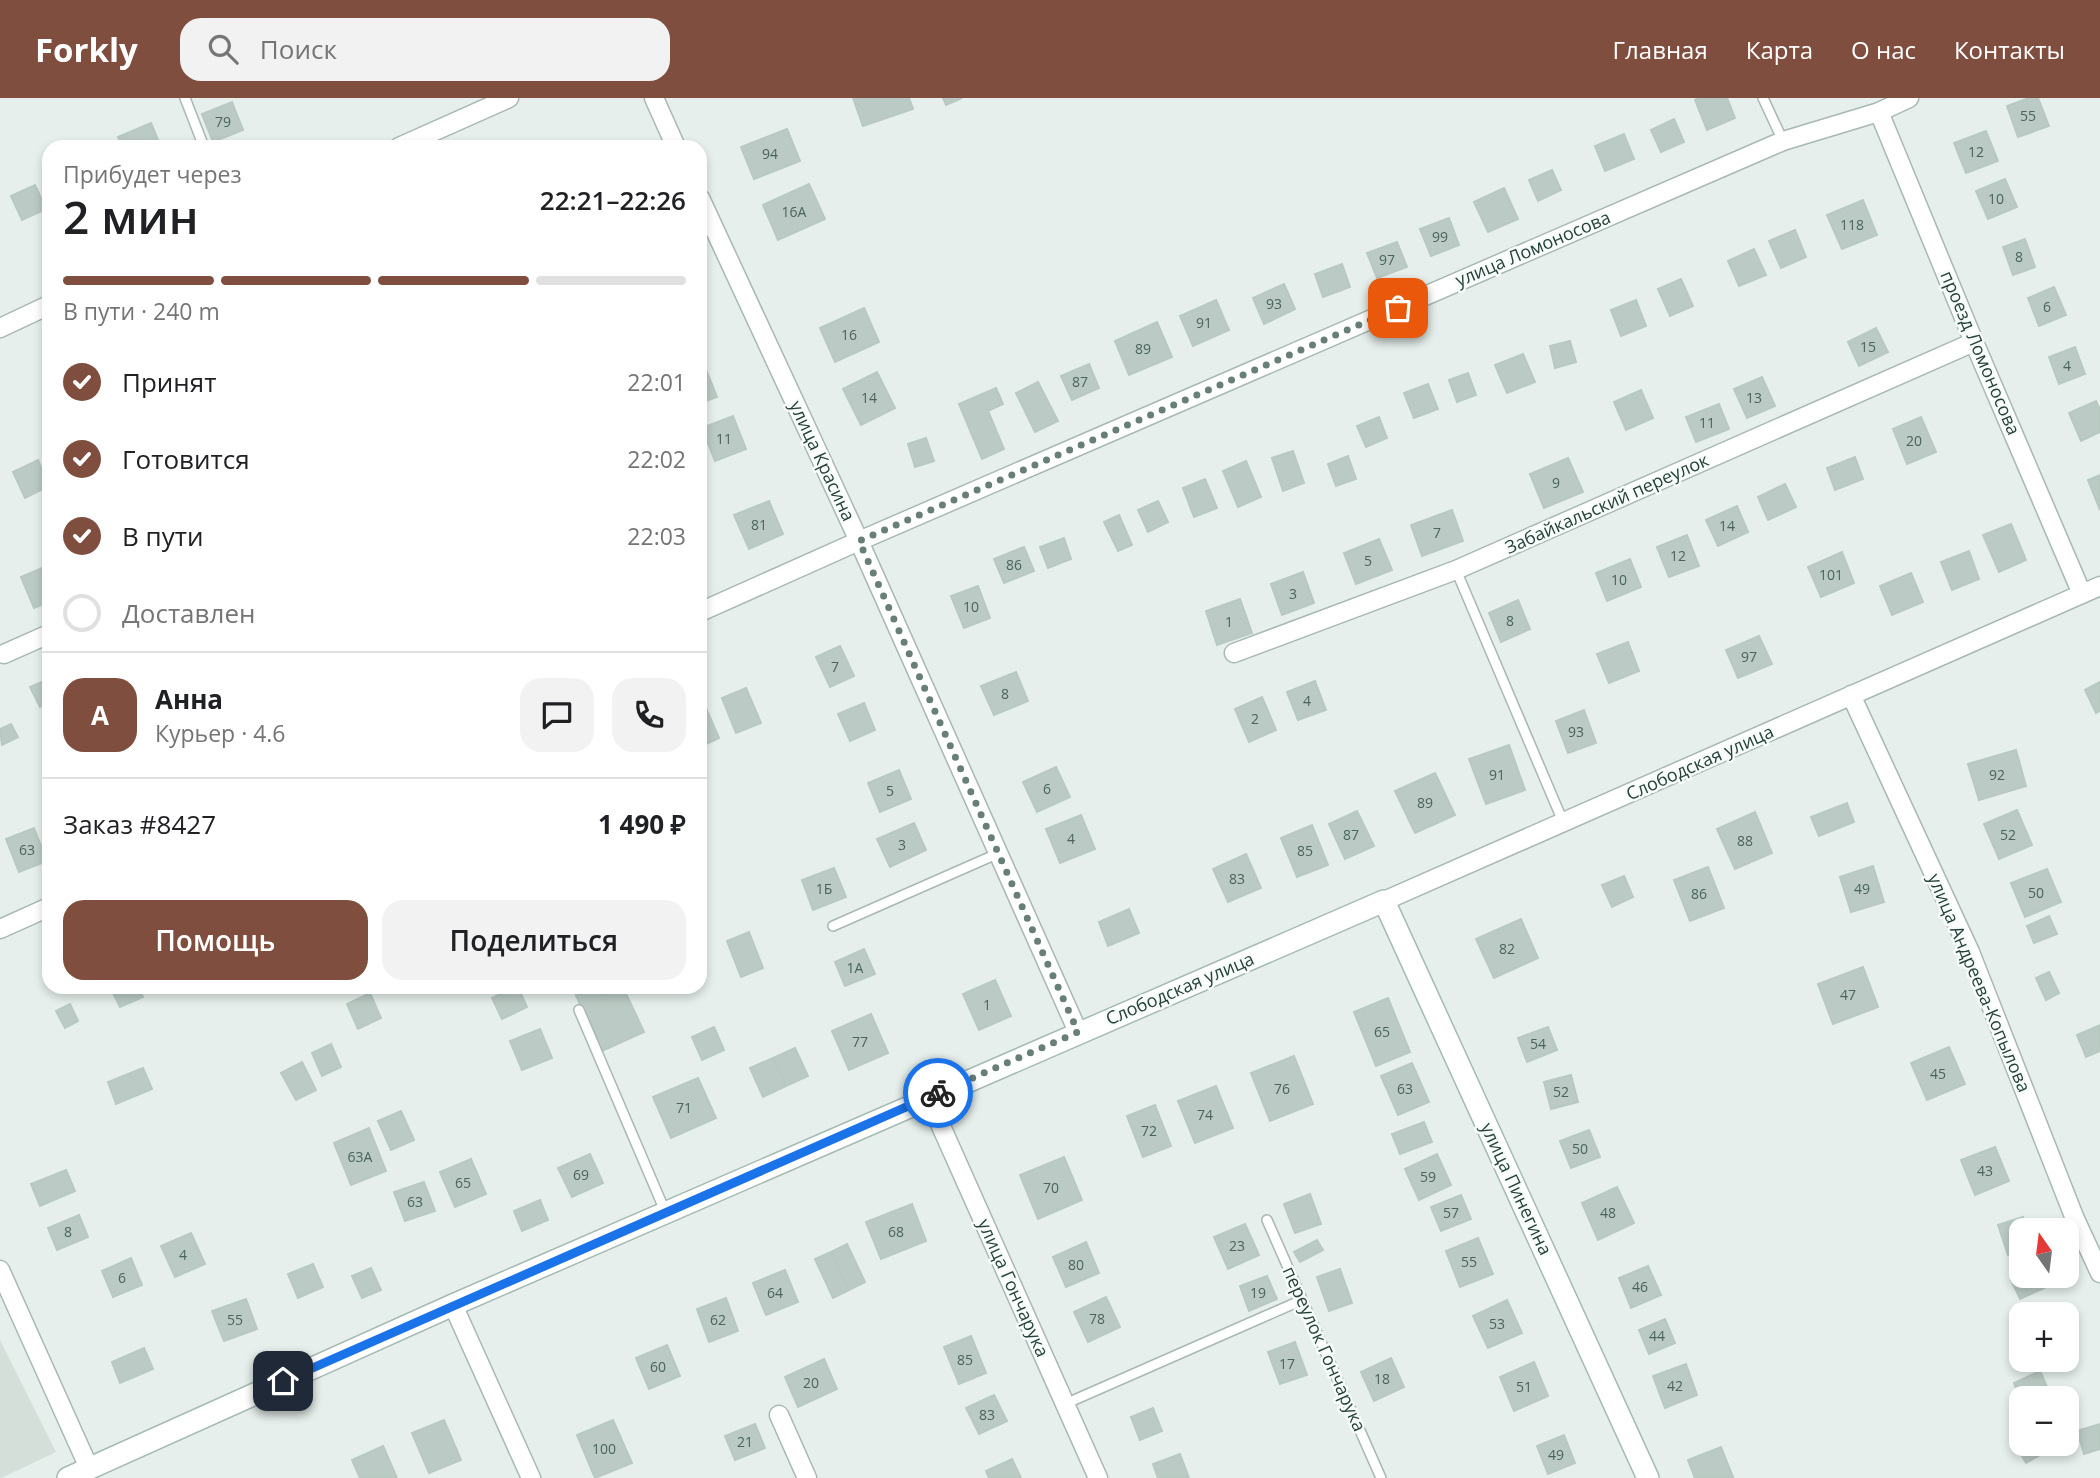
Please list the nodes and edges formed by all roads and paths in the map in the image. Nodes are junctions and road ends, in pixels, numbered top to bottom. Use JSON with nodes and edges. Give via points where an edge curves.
{"nodes":[{"id":1,"x":185,"y":98,"type":"edge"},
{"id":2,"x":509,"y":98,"type":"edge"},
{"id":3,"x":654,"y":98,"type":"edge"},
{"id":4,"x":1763,"y":98,"type":"edge"},
{"id":5,"x":1909,"y":98,"type":"edge"},
{"id":6,"x":1879,"y":112,"type":"junction"},
{"id":7,"x":201,"y":140,"type":"edge"},
{"id":8,"x":415,"y":140,"type":"edge"},
{"id":9,"x":673,"y":140,"type":"edge"},
{"id":10,"x":1783,"y":142,"type":"junction"},
{"id":11,"x":707,"y":213,"type":"edge"},
{"id":12,"x":42,"y":308,"type":"edge"},
{"id":13,"x":0,"y":328,"type":"edge"},
{"id":14,"x":1974,"y":342,"type":"junction"},
{"id":15,"x":859,"y":541,"type":"junction"},
{"id":16,"x":1456,"y":570,"type":"junction"},
{"id":17,"x":2100,"y":586,"type":"edge"},
{"id":18,"x":2082,"y":594,"type":"junction"},
{"id":19,"x":707,"y":609,"type":"edge"},
{"id":20,"x":42,"y":637,"type":"edge"},
{"id":21,"x":1234,"y":653,"type":"dead end"},
{"id":22,"x":4,"y":654,"type":"dead end"},
{"id":23,"x":1851,"y":695,"type":"junction"},
{"id":24,"x":1563,"y":824,"type":"junction"},
{"id":25,"x":999,"y":853,"type":"junction"},
{"id":26,"x":1384,"y":901,"type":"junction"},
{"id":27,"x":42,"y":910,"type":"edge"},
{"id":28,"x":833,"y":926,"type":"dead end"},
{"id":29,"x":0,"y":929,"type":"edge"},
{"id":30,"x":579,"y":1010,"type":"dead end"},
{"id":31,"x":1078,"y":1032,"type":"junction"},
{"id":32,"x":928,"y":1097,"type":"junction"},
{"id":33,"x":666,"y":1213,"type":"junction"},
{"id":34,"x":1267,"y":1220,"type":"dead end"},
{"id":35,"x":0,"y":1270,"type":"edge"},
{"id":36,"x":2100,"y":1273,"type":"edge"},
{"id":37,"x":1302,"y":1300,"type":"junction"},
{"id":38,"x":453,"y":1305,"type":"junction"},
{"id":39,"x":1065,"y":1404,"type":"junction"},
{"id":40,"x":779,"y":1415,"type":"dead end"},
{"id":41,"x":89,"y":1468,"type":"junction"},
{"id":42,"x":68,"y":1478,"type":"edge"},
{"id":43,"x":531,"y":1478,"type":"edge"},
{"id":44,"x":807,"y":1478,"type":"edge"},
{"id":45,"x":1098,"y":1478,"type":"edge"},
{"id":46,"x":1381,"y":1478,"type":"edge"},
{"id":47,"x":1647,"y":1478,"type":"edge"}],
"edges":[{"from":1,"to":7,"type":"lane"},
{"from":2,"to":8,"type":"street"},
{"from":3,"to":9,"type":"street"},
{"from":4,"to":10,"type":"lane"},
{"from":5,"to":6,"type":"street","name":"улица Ломоносова"},
{"from":6,"to":10,"type":"street","name":"улица Ломоносова"},
{"from":6,"to":14,"type":"street","name":"проезд Ломоносова"},
{"from":10,"to":15,"type":"street","name":"улица Ломоносова"},
{"from":11,"to":15,"type":"street","name":"улица Красина"},
{"from":12,"to":13,"type":"street"},
{"from":14,"to":16,"type":"street","name":"Забайкальский переулок"},
{"from":14,"to":18,"type":"street","name":"проезд Ломоносова"},
{"from":15,"to":19,"type":"street","name":"улица Ломоносова"},
{"from":15,"to":25,"type":"street","name":"улица Красина"},
{"from":16,"to":21,"type":"street","name":"Забайкальский переулок"},
{"from":16,"to":24,"type":"lane"},
{"from":17,"to":18,"type":"street","name":"Слободская улица"},
{"from":18,"to":23,"type":"street","name":"Слободская улица"},
{"from":20,"to":22,"type":"street"},
{"from":23,"to":24,"type":"street","name":"Слободская улица"},
{"from":23,"to":36,"type":"street","name":"улица Андреева-Копылова","via":[[1970,953]]},
{"from":24,"to":26,"type":"street","name":"Слободская улица"},
{"from":25,"to":28,"type":"lane"},
{"from":25,"to":31,"type":"street","name":"улица Красина"},
{"from":26,"to":31,"type":"street","name":"Слободская улица"},
{"from":26,"to":47,"type":"street","name":"улица Пинегина"},
{"from":27,"to":29,"type":"street"},
{"from":30,"to":33,"type":"lane"},
{"from":31,"to":32,"type":"street","name":"Слободская улица"},
{"from":32,"to":33,"type":"street","name":"Слободская улица"},
{"from":32,"to":39,"type":"street","name":"улица Гончарука"},
{"from":33,"to":38,"type":"street","name":"Слободская улица"},
{"from":34,"to":37,"type":"lane","name":"переулок Гончарука"},
{"from":35,"to":41,"type":"street"},
{"from":37,"to":39,"type":"lane"},
{"from":37,"to":46,"type":"lane","name":"переулок Гончарука"},
{"from":38,"to":41,"type":"street","name":"Слободская улица"},
{"from":38,"to":43,"type":"street"},
{"from":39,"to":45,"type":"street","name":"улица Гончарука"},
{"from":40,"to":44,"type":"street"},
{"from":41,"to":42,"type":"street","name":"Слободская улица"}]}
